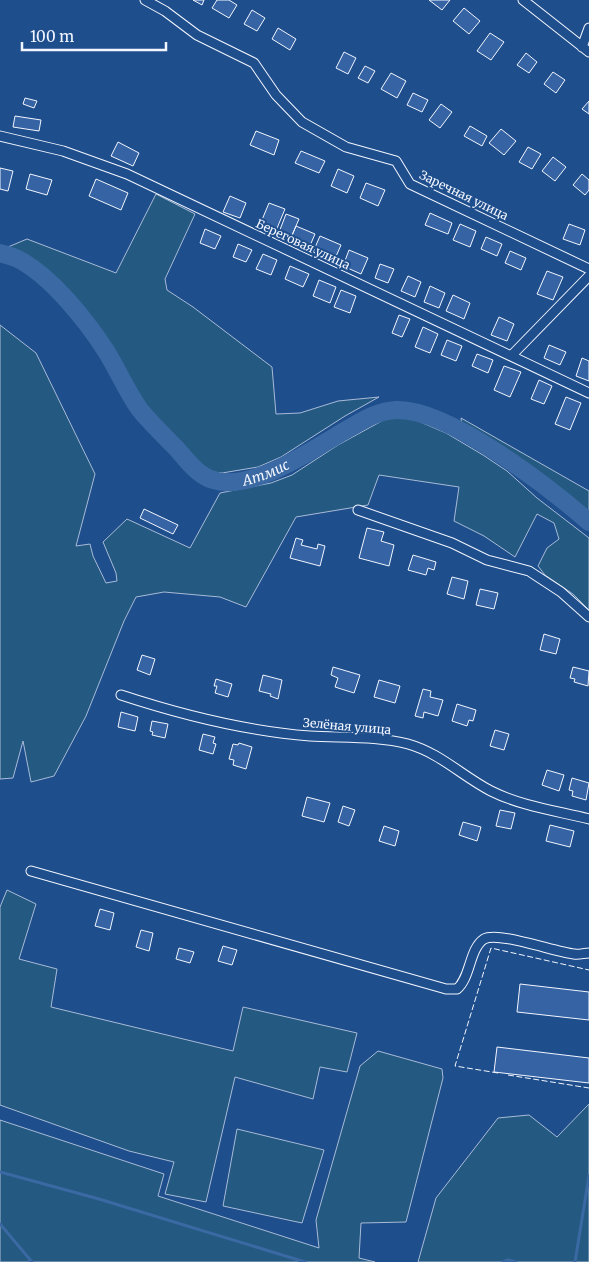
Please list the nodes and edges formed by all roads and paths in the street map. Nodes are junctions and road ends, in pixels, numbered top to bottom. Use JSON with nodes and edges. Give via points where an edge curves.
{"nodes":[{"id":1,"x":145,"y":0,"type":"edge"},
{"id":2,"x":522,"y":0,"type":"edge"},
{"id":3,"x":589,"y":28,"type":"edge"},
{"id":4,"x":586,"y":49,"type":"edge"},
{"id":5,"x":0,"y":136,"type":"edge"},
{"id":6,"x":589,"y":269,"type":"edge"},
{"id":7,"x":589,"y":276,"type":"edge"},
{"id":8,"x":512,"y":356,"type":"junction"},
{"id":9,"x":589,"y":392,"type":"edge"},
{"id":10,"x":358,"y":510,"type":"dead end"},
{"id":11,"x":589,"y":617,"type":"edge"},
{"id":12,"x":121,"y":695,"type":"dead end"},
{"id":13,"x":589,"y":819,"type":"edge"},
{"id":14,"x":31,"y":871,"type":"dead end"},
{"id":15,"x":589,"y":953,"type":"edge"}],
"edges":[{"from":1,"to":6,"type":"street","name":"Заречная улица","via":[[197,35],[254,63],[276,95],[302,122],[346,147],[396,161],[410,184]]},
{"from":2,"to":4,"type":"street"},
{"from":3,"to":4,"type":"street"},
{"from":5,"to":8,"type":"street","name":"Береговая улица","via":[[64,151],[127,174]]},
{"from":7,"to":8,"type":"street"},
{"from":8,"to":9,"type":"street","name":"Береговая улица"},
{"from":10,"to":11,"type":"street","via":[[452,543],[487,560],[529,571],[561,592]]},
{"from":12,"to":13,"type":"street","name":"Зелёная улица","via":[[170,711],[253,729],[408,744],[445,760],[490,790],[517,801]]},
{"from":14,"to":15,"type":"street","via":[[446,989],[457,989],[462,984],[477,947],[484,939],[498,936],[576,954]]}]}
